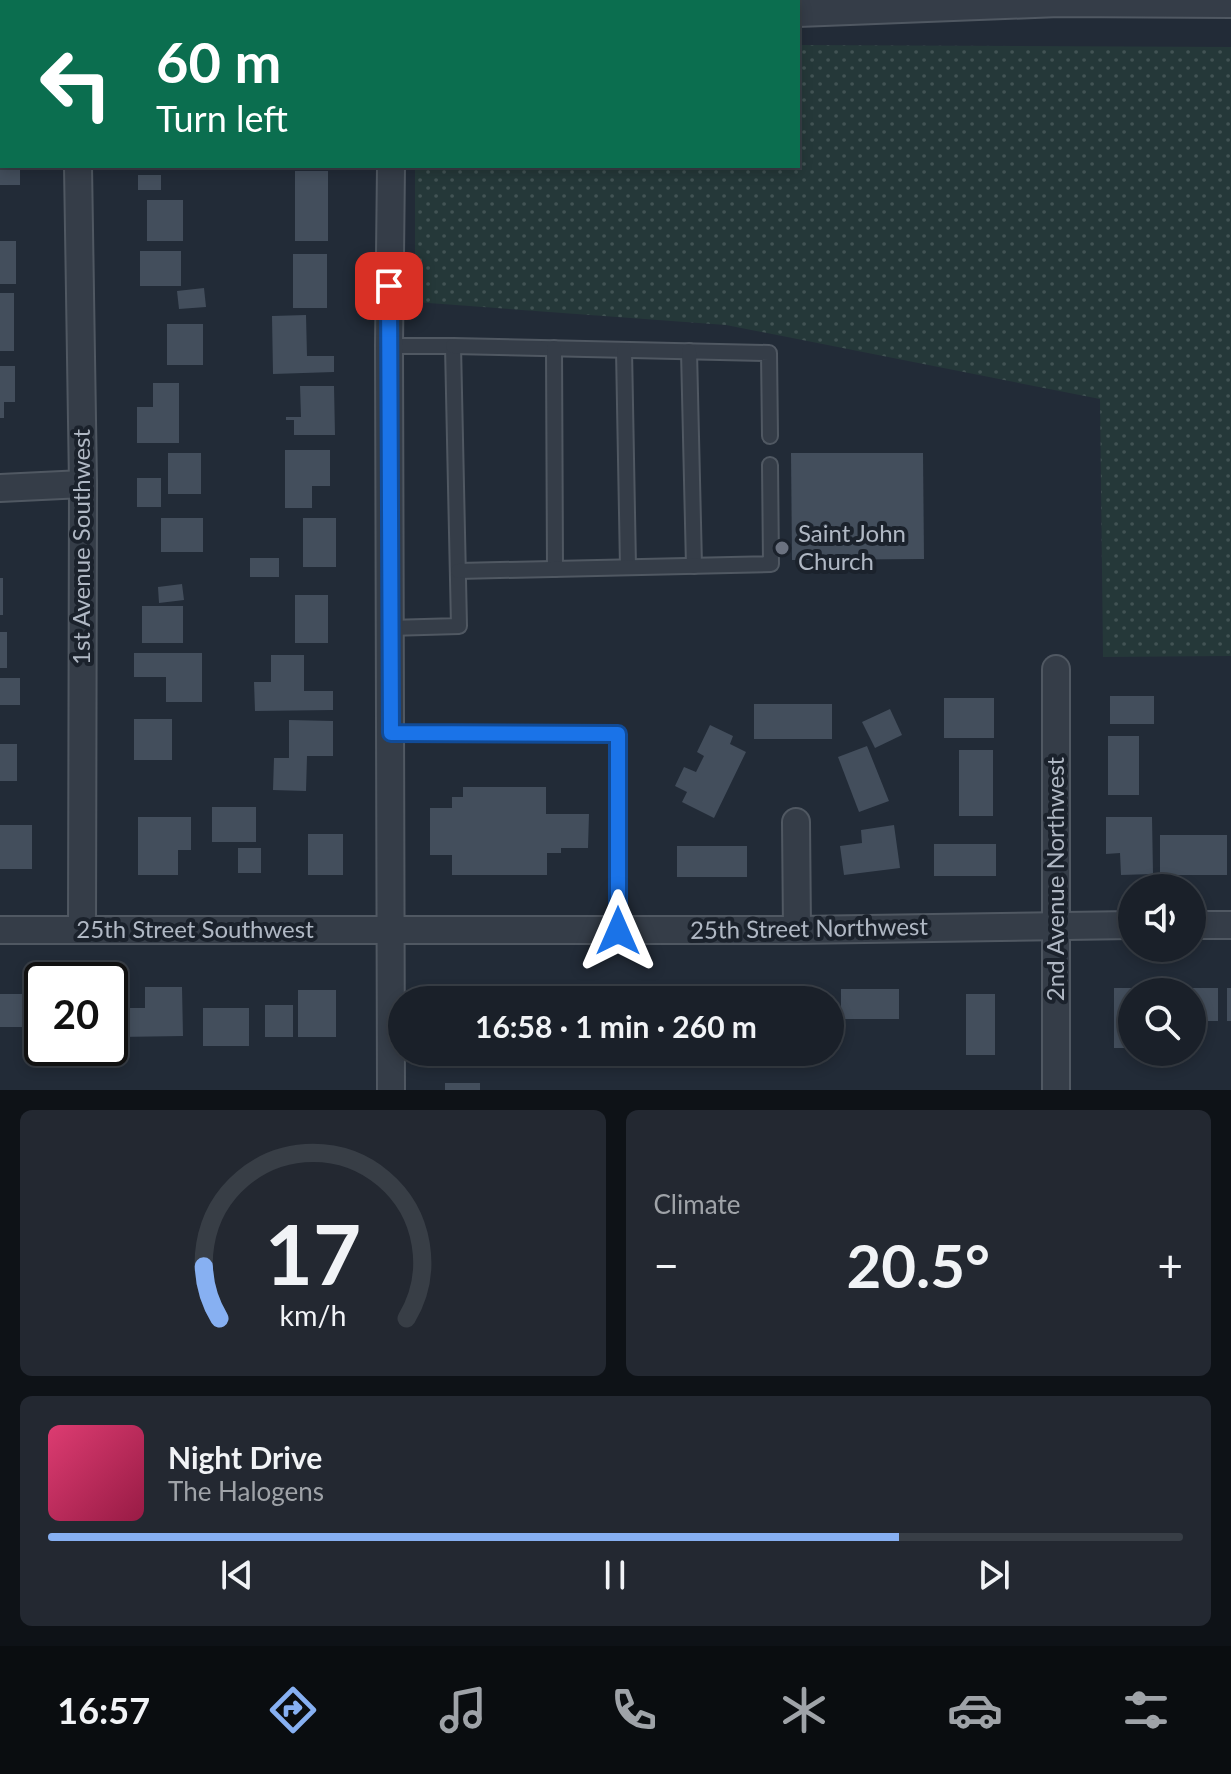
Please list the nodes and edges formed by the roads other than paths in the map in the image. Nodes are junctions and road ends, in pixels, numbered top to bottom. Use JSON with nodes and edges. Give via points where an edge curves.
{"nodes":[{"id":1,"x":1059,"y":1,"type":"edge"},
{"id":2,"x":1231,"y":4,"type":"edge"},
{"id":3,"x":800,"y":13,"type":"edge"},
{"id":4,"x":78,"y":168,"type":"edge"},
{"id":5,"x":391,"y":168,"type":"edge"},
{"id":6,"x":389,"y":346,"type":"junction"},
{"id":7,"x":453,"y":346,"type":"junction"},
{"id":8,"x":554,"y":348,"type":"junction"},
{"id":9,"x":624,"y":350,"type":"junction"},
{"id":10,"x":689,"y":351,"type":"junction"},
{"id":11,"x":770,"y":436,"type":"dead end"},
{"id":12,"x":770,"y":465,"type":"dead end"},
{"id":13,"x":83,"y":484,"type":"junction"},
{"id":14,"x":0,"y":488,"type":"edge"},
{"id":15,"x":694,"y":566,"type":"junction"},
{"id":16,"x":628,"y":567,"type":"junction"},
{"id":17,"x":555,"y":569,"type":"junction"},
{"id":18,"x":458,"y":571,"type":"junction"},
{"id":19,"x":389,"y":628,"type":"junction"},
{"id":20,"x":1056,"y":669,"type":"dead end"},
{"id":21,"x":391,"y":733,"type":"junction"},
{"id":22,"x":796,"y":822,"type":"dead end"},
{"id":23,"x":1118,"y":925,"type":"edge"},
{"id":24,"x":1206,"y":925,"type":"edge"},
{"id":25,"x":1231,"y":925,"type":"edge"},
{"id":26,"x":1056,"y":926,"type":"junction"},
{"id":27,"x":82,"y":929,"type":"junction"},
{"id":28,"x":0,"y":930,"type":"edge"},
{"id":29,"x":390,"y":930,"type":"junction"},
{"id":30,"x":797,"y":930,"type":"junction"},
{"id":31,"x":618,"y":931,"type":"junction"},
{"id":32,"x":391,"y":1090,"type":"edge"},
{"id":33,"x":1056,"y":1090,"type":"edge"}],
"edges":[{"from":1,"to":2,"type":"street"},
{"from":1,"to":3,"type":"street"},
{"from":4,"to":13,"type":"street","name":"1st Avenue Southwest"},
{"from":5,"to":6,"type":"street"},
{"from":6,"to":7,"type":"lane"},
{"from":6,"to":19,"type":"street"},
{"from":7,"to":8,"type":"lane"},
{"from":7,"to":18,"type":"lane"},
{"from":8,"to":9,"type":"lane"},
{"from":8,"to":17,"type":"lane"},
{"from":9,"to":10,"type":"lane"},
{"from":9,"to":16,"type":"lane"},
{"from":10,"to":11,"type":"lane","via":[[769,353]]},
{"from":10,"to":15,"type":"lane"},
{"from":12,"to":15,"type":"lane","via":[[771,564]]},
{"from":13,"to":14,"type":"street"},
{"from":13,"to":27,"type":"street","name":"1st Avenue Southwest"},
{"from":15,"to":16,"type":"lane"},
{"from":16,"to":17,"type":"lane"},
{"from":17,"to":18,"type":"lane"},
{"from":18,"to":19,"type":"lane","via":[[459,626]]},
{"from":19,"to":21,"type":"street"},
{"from":20,"to":26,"type":"street","name":"2nd Avenue Northwest"},
{"from":21,"to":29,"type":"street"},
{"from":21,"to":31,"type":"lane","via":[[618,734]]},
{"from":22,"to":30,"type":"street"},
{"from":23,"to":26,"type":"street","name":"25th Street Northwest"},
{"from":24,"to":25,"type":"street"},
{"from":26,"to":30,"type":"street","name":"25th Street Northwest"},
{"from":26,"to":33,"type":"street","name":"2nd Avenue Northwest"},
{"from":27,"to":28,"type":"street","name":"25th Street Southwest"},
{"from":27,"to":29,"type":"street","name":"25th Street Southwest"},
{"from":29,"to":31,"type":"street","name":"25th Street Northwest"},
{"from":29,"to":32,"type":"street"},
{"from":30,"to":31,"type":"street","name":"25th Street Northwest"}]}
